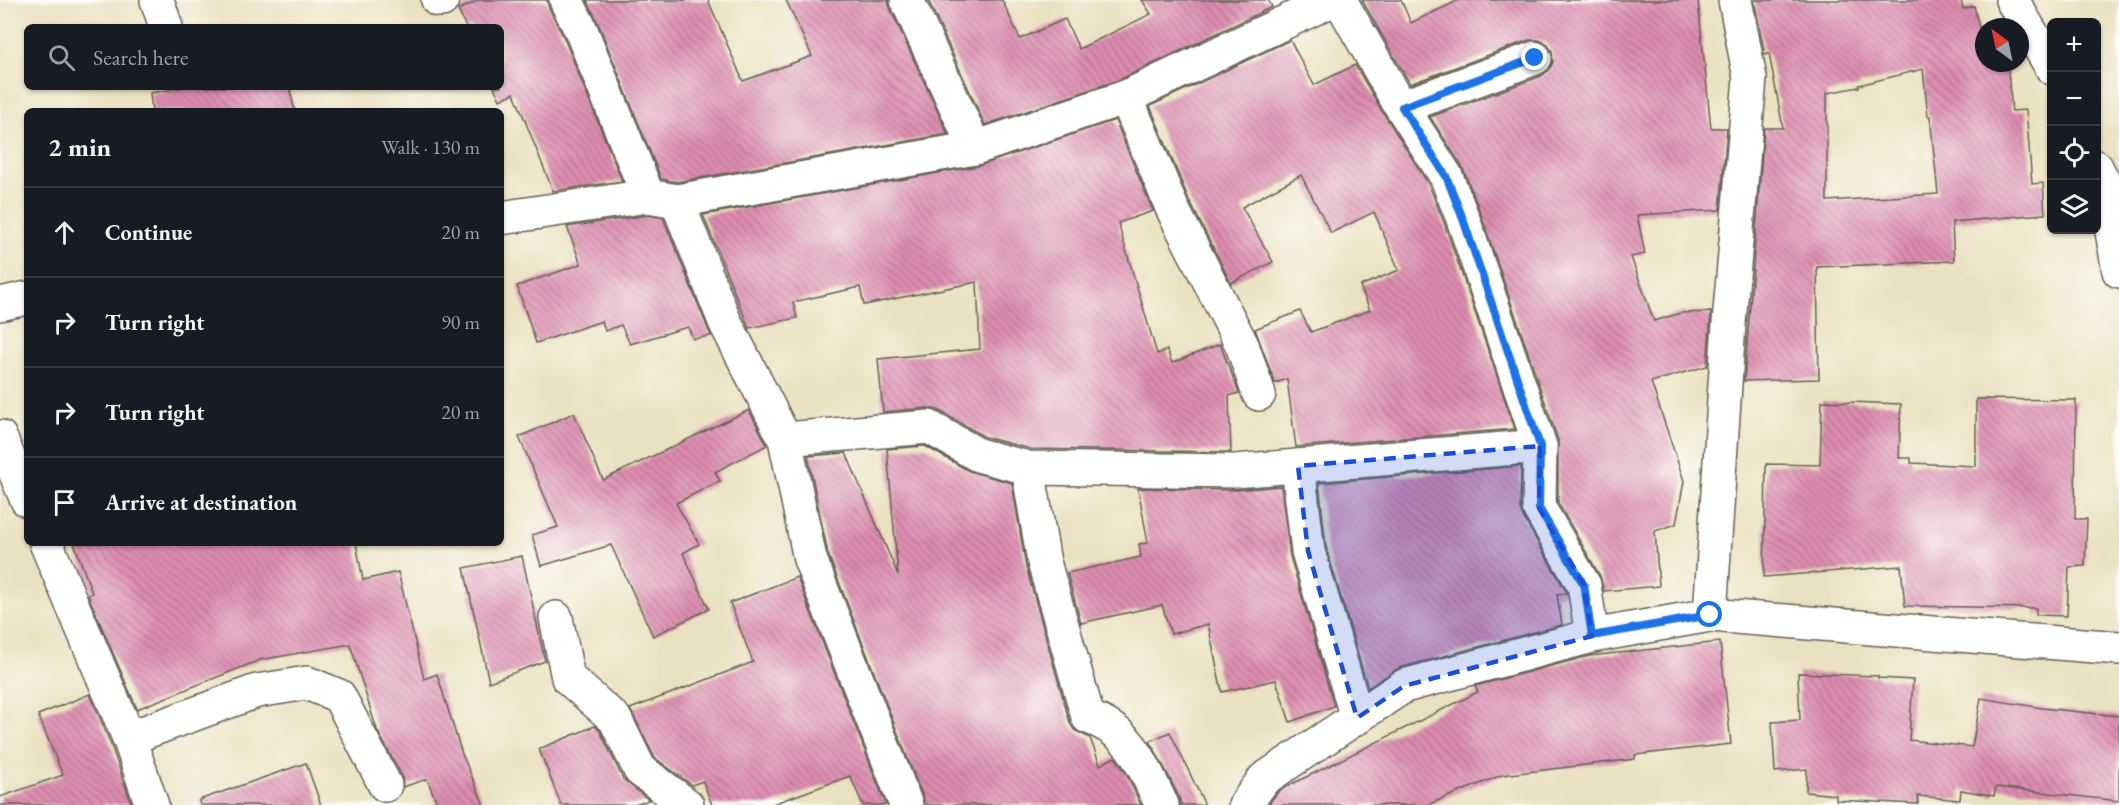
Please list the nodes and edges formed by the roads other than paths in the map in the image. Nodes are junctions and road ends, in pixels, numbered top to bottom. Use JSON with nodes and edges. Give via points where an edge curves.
{"nodes":[{"id":1,"x":157,"y":0,"type":"edge"},
{"id":2,"x":566,"y":0,"type":"edge"},
{"id":3,"x":907,"y":0,"type":"edge"},
{"id":4,"x":1332,"y":0,"type":"edge"},
{"id":5,"x":1340,"y":0,"type":"edge"},
{"id":6,"x":1735,"y":0,"type":"edge"},
{"id":7,"x":2012,"y":0,"type":"edge"},
{"id":8,"x":165,"y":24,"type":"edge"},
{"id":9,"x":1535,"y":58,"type":"dead end"},
{"id":10,"x":2047,"y":60,"type":"edge"},
{"id":11,"x":1126,"y":97,"type":"junction"},
{"id":12,"x":1402,"y":107,"type":"junction"},
{"id":13,"x":975,"y":148,"type":"junction"},
{"id":14,"x":2101,"y":177,"type":"edge"},
{"id":15,"x":662,"y":199,"type":"junction"},
{"id":16,"x":504,"y":218,"type":"edge"},
{"id":17,"x":2119,"y":271,"type":"edge"},
{"id":18,"x":24,"y":299,"type":"edge"},
{"id":19,"x":0,"y":304,"type":"edge"},
{"id":20,"x":1259,"y":394,"type":"dead end"},
{"id":21,"x":0,"y":437,"type":"edge"},
{"id":22,"x":785,"y":439,"type":"junction"},
{"id":23,"x":1540,"y":446,"type":"junction"},
{"id":24,"x":1298,"y":466,"type":"junction"},
{"id":25,"x":1028,"y":468,"type":"junction"},
{"id":26,"x":24,"y":493,"type":"edge"},
{"id":27,"x":47,"y":546,"type":"edge"},
{"id":28,"x":1710,"y":615,"type":"junction"},
{"id":29,"x":556,"y":618,"type":"dead end"},
{"id":30,"x":1592,"y":636,"type":"junction"},
{"id":31,"x":2119,"y":648,"type":"edge"},
{"id":32,"x":1357,"y":718,"type":"junction"},
{"id":33,"x":129,"y":738,"type":"junction"},
{"id":34,"x":385,"y":785,"type":"dead end"},
{"id":35,"x":152,"y":805,"type":"edge"},
{"id":36,"x":687,"y":805,"type":"edge"},
{"id":37,"x":906,"y":805,"type":"edge"},
{"id":38,"x":1161,"y":805,"type":"edge"},
{"id":39,"x":1245,"y":805,"type":"edge"}],
"edges":[{"from":1,"to":8,"type":"street"},
{"from":2,"to":15,"type":"street"},
{"from":3,"to":13,"type":"street"},
{"from":4,"to":11,"type":"street"},
{"from":5,"to":12,"type":"street"},
{"from":6,"to":28,"type":"street","via":[[1750,78]]},
{"from":7,"to":10,"type":"street"},
{"from":9,"to":12,"type":"street"},
{"from":11,"to":13,"type":"street"},
{"from":11,"to":20,"type":"street","via":[[1172,208],[1242,345]]},
{"from":12,"to":23,"type":"street","via":[[1446,176]]},
{"from":13,"to":15,"type":"street"},
{"from":14,"to":17,"type":"street"},
{"from":15,"to":16,"type":"street"},
{"from":15,"to":22,"type":"street"},
{"from":18,"to":19,"type":"street"},
{"from":21,"to":26,"type":"street"},
{"from":22,"to":25,"type":"street","via":[[929,427],[978,455]]},
{"from":22,"to":37,"type":"street","via":[[810,559]]},
{"from":23,"to":24,"type":"street"},
{"from":23,"to":30,"type":"street","via":[[1539,508],[1584,585]]},
{"from":24,"to":25,"type":"street","via":[[1235,471]]},
{"from":24,"to":32,"type":"street","via":[[1308,551]]},
{"from":25,"to":38,"type":"street","via":[[1044,562],[1088,717],[1121,734],[1136,752]]},
{"from":27,"to":33,"type":"street"},
{"from":28,"to":30,"type":"street"},
{"from":28,"to":31,"type":"street"},
{"from":29,"to":36,"type":"street","via":[[568,678],[615,719],[640,770]]},
{"from":30,"to":32,"type":"street","via":[[1404,686]]},
{"from":32,"to":39,"type":"street","via":[[1264,779]]},
{"from":33,"to":34,"type":"street","via":[[257,691],[308,683],[339,696]]},
{"from":33,"to":35,"type":"street"}]}
